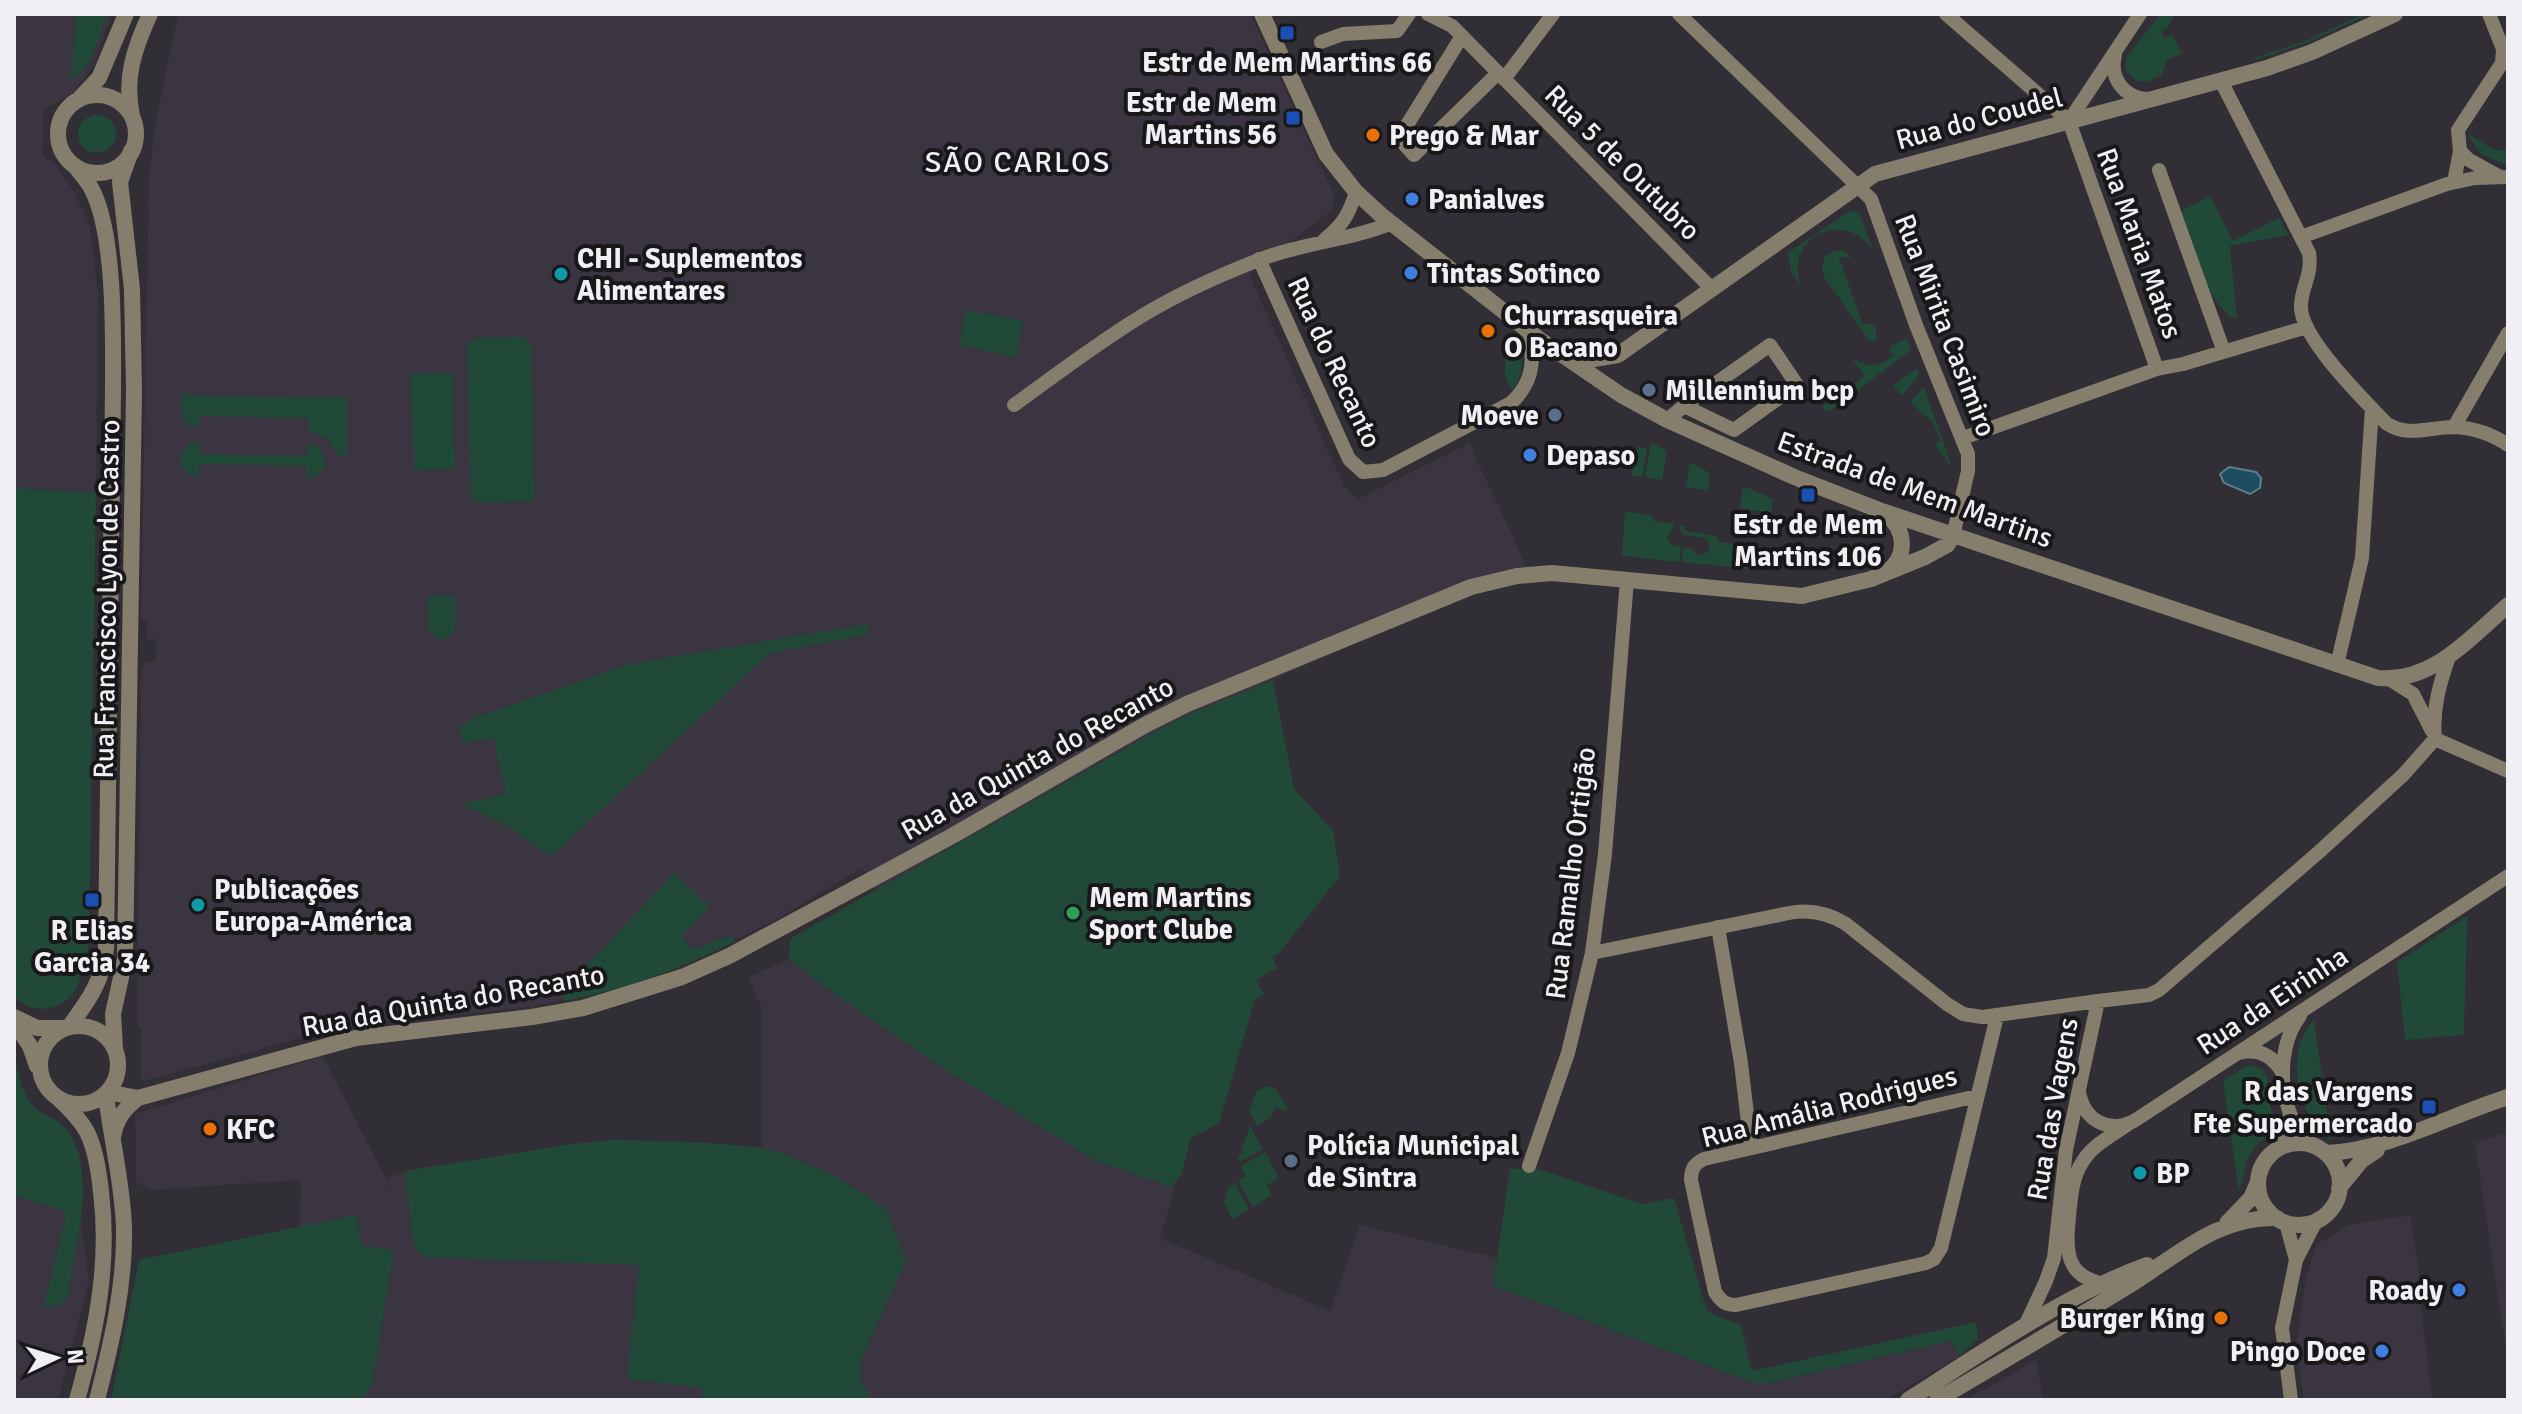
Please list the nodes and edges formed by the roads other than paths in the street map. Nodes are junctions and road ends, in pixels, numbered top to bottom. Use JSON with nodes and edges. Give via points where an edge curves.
{"nodes":[{"id":1,"x":126,"y":14,"type":"edge"},
{"id":2,"x":150,"y":14,"type":"edge"},
{"id":3,"x":1262,"y":14,"type":"edge"},
{"id":4,"x":1409,"y":14,"type":"edge"},
{"id":5,"x":1428,"y":14,"type":"edge"},
{"id":6,"x":1553,"y":14,"type":"edge"},
{"id":7,"x":1679,"y":14,"type":"edge"},
{"id":8,"x":1946,"y":14,"type":"edge"},
{"id":9,"x":2395,"y":14,"type":"edge"},
{"id":10,"x":2489,"y":14,"type":"edge"},
{"id":11,"x":2137,"y":15,"type":"edge"},
{"id":12,"x":1457,"y":31,"type":"junction"},
{"id":13,"x":1321,"y":42,"type":"dead end"},
{"id":14,"x":2116,"y":53,"type":"junction"},
{"id":15,"x":1501,"y":76,"type":"junction"},
{"id":16,"x":2221,"y":81,"type":"junction"},
{"id":17,"x":2154,"y":98,"type":"junction"},
{"id":18,"x":79,"y":99,"type":"junction"},
{"id":19,"x":2069,"y":121,"type":"junction"},
{"id":20,"x":133,"y":122,"type":"junction"},
{"id":21,"x":131,"y":151,"type":"junction"},
{"id":22,"x":2460,"y":151,"type":"junction"},
{"id":23,"x":75,"y":166,"type":"junction"},
{"id":24,"x":2159,"y":170,"type":"dead end"},
{"id":25,"x":2504,"y":177,"type":"edge"},
{"id":26,"x":2454,"y":182,"type":"junction"},
{"id":27,"x":1857,"y":185,"type":"junction"},
{"id":28,"x":1356,"y":192,"type":"junction"},
{"id":29,"x":1392,"y":223,"type":"junction"},
{"id":30,"x":2301,"y":237,"type":"junction"},
{"id":31,"x":1324,"y":240,"type":"junction"},
{"id":32,"x":1259,"y":259,"type":"junction"},
{"id":33,"x":1711,"y":288,"type":"junction"},
{"id":34,"x":1523,"y":325,"type":"junction"},
{"id":35,"x":2307,"y":327,"type":"junction"},
{"id":36,"x":2508,"y":333,"type":"edge"},
{"id":37,"x":1556,"y":348,"type":"junction"},
{"id":38,"x":2224,"y":352,"type":"junction"},
{"id":39,"x":1618,"y":355,"type":"junction"},
{"id":40,"x":2157,"y":369,"type":"junction"},
{"id":41,"x":1621,"y":395,"type":"junction"},
{"id":42,"x":1014,"y":405,"type":"dead end"},
{"id":43,"x":1684,"y":406,"type":"junction"},
{"id":44,"x":2372,"y":408,"type":"junction"},
{"id":45,"x":1667,"y":420,"type":"junction"},
{"id":46,"x":2454,"y":427,"type":"junction"},
{"id":47,"x":1963,"y":438,"type":"junction"},
{"id":48,"x":2508,"y":445,"type":"edge"},
{"id":49,"x":1879,"y":510,"type":"junction"},
{"id":50,"x":1953,"y":536,"type":"junction"},
{"id":51,"x":1871,"y":579,"type":"junction"},
{"id":52,"x":1627,"y":580,"type":"junction"},
{"id":53,"x":2508,"y":605,"type":"edge"},
{"id":54,"x":2450,"y":654,"type":"junction"},
{"id":55,"x":2337,"y":665,"type":"junction"},
{"id":56,"x":2391,"y":680,"type":"junction"},
{"id":57,"x":2435,"y":739,"type":"junction"},
{"id":58,"x":2508,"y":771,"type":"edge"},
{"id":59,"x":2508,"y":876,"type":"edge"},
{"id":60,"x":1718,"y":927,"type":"junction"},
{"id":61,"x":1592,"y":953,"type":"junction"},
{"id":62,"x":2098,"y":1001,"type":"junction"},
{"id":63,"x":2315,"y":1003,"type":"junction"},
{"id":64,"x":1997,"y":1016,"type":"junction"},
{"id":65,"x":14,"y":1019,"type":"edge"},
{"id":66,"x":68,"y":1027,"type":"junction"},
{"id":67,"x":115,"y":1049,"type":"junction"},
{"id":68,"x":2237,"y":1054,"type":"junction"},
{"id":69,"x":118,"y":1070,"type":"junction"},
{"id":70,"x":41,"y":1075,"type":"junction"},
{"id":71,"x":2284,"y":1080,"type":"junction"},
{"id":72,"x":2080,"y":1084,"type":"junction"},
{"id":73,"x":106,"y":1093,"type":"junction"},
{"id":74,"x":144,"y":1096,"type":"junction"},
{"id":75,"x":1977,"y":1096,"type":"junction"},
{"id":76,"x":2508,"y":1097,"type":"edge"},
{"id":77,"x":59,"y":1099,"type":"junction"},
{"id":78,"x":2290,"y":1113,"type":"junction"},
{"id":79,"x":2134,"y":1121,"type":"junction"},
{"id":80,"x":2387,"y":1143,"type":"junction"},
{"id":81,"x":113,"y":1147,"type":"junction"},
{"id":82,"x":1751,"y":1148,"type":"junction"},
{"id":83,"x":2278,"y":1149,"type":"junction"},
{"id":84,"x":2321,"y":1150,"type":"junction"},
{"id":85,"x":1529,"y":1166,"type":"dead end"},
{"id":86,"x":2258,"y":1180,"type":"junction"},
{"id":87,"x":2339,"y":1188,"type":"junction"},
{"id":88,"x":2281,"y":1220,"type":"junction"},
{"id":89,"x":2316,"y":1221,"type":"junction"},
{"id":90,"x":2221,"y":1228,"type":"junction"},
{"id":91,"x":2166,"y":1258,"type":"junction"},
{"id":92,"x":2296,"y":1260,"type":"junction"},
{"id":93,"x":2105,"y":1284,"type":"junction"},
{"id":94,"x":2025,"y":1326,"type":"junction"},
{"id":95,"x":77,"y":1400,"type":"edge"},
{"id":96,"x":97,"y":1400,"type":"edge"},
{"id":97,"x":1908,"y":1400,"type":"edge"},
{"id":98,"x":1937,"y":1400,"type":"edge"},
{"id":99,"x":2291,"y":1400,"type":"edge"}],
"edges":[{"from":1,"to":18,"type":"street","via":[[99,78]]},
{"from":2,"to":20,"type":"street","via":[[129,74]]},
{"from":3,"to":28,"type":"street","name":"Estrada de Mem Martins","via":[[1316,137]]},
{"from":4,"to":13,"type":"street","via":[[1397,31],[1343,34]]},
{"from":5,"to":12,"type":"street","name":"Rua 5 de Outubro"},
{"from":6,"to":15,"type":"street"},
{"from":7,"to":27,"type":"street","name":"Rua Mirita Casimiro"},
{"from":8,"to":19,"type":"street"},
{"from":9,"to":16,"type":"street","name":"Rua do Coudel","via":[[2290,61]]},
{"from":10,"to":22,"type":"street","via":[[2503,49],[2502,63],[2460,127]]},
{"from":11,"to":14,"type":"street"},
{"from":12,"to":15,"type":"street","name":"Rua 5 de Outubro"},
{"from":12,"to":15,"type":"street","via":[[1399,138],[1414,155]]},
{"from":14,"to":17,"type":"street","via":[[2113,70],[2120,85],[2132,96]]},
{"from":14,"to":19,"type":"street"},
{"from":15,"to":33,"type":"street","name":"Rua 5 de Outubro"},
{"from":16,"to":17,"type":"street","name":"Rua do Coudel"},
{"from":16,"to":30,"type":"street"},
{"from":17,"to":19,"type":"street","name":"Rua do Coudel"},
{"from":18,"to":20,"type":"street","via":[[111,98]]},
{"from":18,"to":23,"type":"street","via":[[58,127],[60,148]]},
{"from":19,"to":27,"type":"street","name":"Rua do Coudel","via":[[1894,168]]},
{"from":19,"to":40,"type":"street","name":"Rua Maria Matos"},
{"from":20,"to":21,"type":"street"},
{"from":21,"to":23,"type":"street","via":[[106,172]]},
{"from":21,"to":67,"type":"street","name":"Rua Franscisco Lyon de Castro","via":[[120,182],[132,289],[134,391],[125,959],[113,1014]]},
{"from":22,"to":25,"type":"street"},
{"from":22,"to":26,"type":"street"},
{"from":23,"to":66,"type":"street","name":"Rua Franscisco Lyon de Castro","via":[[91,187],[105,239],[113,391],[106,948],[93,994]]},
{"from":24,"to":38,"type":"street"},
{"from":25,"to":26,"type":"street"},
{"from":26,"to":30,"type":"street"},
{"from":27,"to":33,"type":"street","name":"Rua do Coudel"},
{"from":27,"to":47,"type":"street","name":"Rua Mirita Casimiro","via":[[1871,199]]},
{"from":28,"to":29,"type":"street","name":"Estrada de Mem Martins"},
{"from":28,"to":31,"type":"street","via":[[1349,215]]},
{"from":29,"to":31,"type":"street"},
{"from":29,"to":34,"type":"street","name":"Estrada de Mem Martins"},
{"from":30,"to":35,"type":"street","via":[[2310,261],[2301,307]]},
{"from":31,"to":32,"type":"street"},
{"from":32,"to":34,"type":"street","name":"Rua do Recanto","via":[[1349,459],[1363,472],[1383,470],[1511,403],[1531,373],[1532,349]]},
{"from":32,"to":42,"type":"street","via":[[1145,314]]},
{"from":33,"to":39,"type":"street","name":"Rua do Coudel"},
{"from":34,"to":37,"type":"street","name":"Estrada de Mem Martins"},
{"from":35,"to":38,"type":"street"},
{"from":35,"to":44,"type":"street"},
{"from":36,"to":46,"type":"street"},
{"from":37,"to":39,"type":"street","via":[[1588,360]]},
{"from":37,"to":41,"type":"street","name":"Estrada de Mem Martins"},
{"from":38,"to":40,"type":"street"},
{"from":39,"to":41,"type":"street","via":[[1611,370]]},
{"from":40,"to":47,"type":"street","name":"Rua Maria Matos"},
{"from":41,"to":45,"type":"street","name":"Estrada de Mem Martins"},
{"from":43,"to":43,"type":"street","via":[[1770,345],[1797,385],[1734,430]]},
{"from":43,"to":45,"type":"street"},
{"from":44,"to":46,"type":"street","via":[[2401,431]]},
{"from":44,"to":55,"type":"street","via":[[2362,558]]},
{"from":45,"to":49,"type":"street","name":"Estrada de Mem Martins"},
{"from":46,"to":48,"type":"street"},
{"from":47,"to":50,"type":"street","name":"Rua Mirita Casimiro","via":[[1968,471]]},
{"from":49,"to":50,"type":"street","name":"Estrada de Mem Martins"},
{"from":49,"to":51,"type":"street","via":[[1894,520],[1902,546],[1890,570]]},
{"from":50,"to":51,"type":"street","name":"Rua da Quinta do Recanto","via":[[1925,557]]},
{"from":50,"to":55,"type":"street","name":"Estrada de Mem Martins"},
{"from":51,"to":52,"type":"street","name":"Rua da Quinta do Recanto","via":[[1786,596]]},
{"from":52,"to":61,"type":"street","name":"Rua Ramalho Ortigão"},
{"from":52,"to":74,"type":"street","name":"Rua da Quinta do Recanto","via":[[1552,573],[1494,581],[1431,602],[1187,704],[729,956],[633,994],[532,1017],[356,1038]]},
{"from":53,"to":54,"type":"street"},
{"from":54,"to":56,"type":"street","via":[[2418,675]]},
{"from":54,"to":57,"type":"street","via":[[2433,722]]},
{"from":55,"to":56,"type":"street","name":"Estrada de Mem Martins"},
{"from":56,"to":57,"type":"street","via":[[2413,694]]},
{"from":57,"to":58,"type":"street"},
{"from":57,"to":62,"type":"street","name":"Rua das Vagens","via":[[2330,842],[2162,988],[2149,995]]},
{"from":59,"to":63,"type":"street","name":"Rua da Eirinha"},
{"from":60,"to":61,"type":"street"},
{"from":60,"to":64,"type":"street","via":[[1795,912],[1825,914],[1851,928],[1955,1009],[1972,1016]]},
{"from":60,"to":82,"type":"street"},
{"from":61,"to":85,"type":"street","name":"Rua Ramalho Ortigão","via":[[1568,1053]]},
{"from":62,"to":64,"type":"street"},
{"from":62,"to":72,"type":"street","name":"Rua das Vagens"},
{"from":63,"to":68,"type":"street","name":"Rua da Eirinha"},
{"from":63,"to":71,"type":"street","via":[[2288,1035]]},
{"from":64,"to":75,"type":"street","name":"Rua Amália Rodrigues"},
{"from":65,"to":66,"type":"street","via":[[37,1028]]},
{"from":65,"to":70,"type":"street"},
{"from":66,"to":67,"type":"street","via":[[93,1028]]},
{"from":66,"to":70,"type":"street","via":[[45,1044]]},
{"from":67,"to":69,"type":"street"},
{"from":68,"to":71,"type":"street","via":[[2264,1053]]},
{"from":68,"to":79,"type":"street","name":"Rua da Eirinha"},
{"from":69,"to":73,"type":"street"},
{"from":69,"to":74,"type":"street"},
{"from":70,"to":77,"type":"street"},
{"from":71,"to":78,"type":"street"},
{"from":72,"to":79,"type":"street","via":[[2085,1111],[2099,1123],[2116,1127]]},
{"from":72,"to":94,"type":"street","name":"Rua das Vagens","via":[[2066,1150],[2054,1258]]},
{"from":73,"to":74,"type":"street","name":"Rua da Quinta do Recanto"},
{"from":73,"to":77,"type":"street","via":[[87,1104]]},
{"from":73,"to":81,"type":"street"},
{"from":74,"to":81,"type":"street","via":[[125,1108],[116,1122]]},
{"from":75,"to":82,"type":"street","name":"Rua Amália Rodrigues"},
{"from":75,"to":82,"type":"street","name":"Rua Amália Rodrigues","via":[[1934,1259],[1727,1305],[1715,1292],[1691,1171],[1704,1159]]},
{"from":76,"to":80,"type":"street"},
{"from":77,"to":95,"type":"street","via":[[80,1121],[94,1151],[104,1218],[100,1303]]},
{"from":78,"to":83,"type":"street"},
{"from":78,"to":84,"type":"street","via":[[2297,1130]]},
{"from":79,"to":93,"type":"street","name":"Rua das Vagens","via":[[2086,1157],[2071,1196],[2068,1254],[2078,1272]]},
{"from":80,"to":84,"type":"street","via":[[2358,1151]]},
{"from":80,"to":87,"type":"street","via":[[2362,1160]]},
{"from":81,"to":96,"type":"street","via":[[122,1194],[123,1266]]},
{"from":83,"to":84,"type":"street","via":[[2303,1143]]},
{"from":83,"to":86,"type":"street","via":[[2268,1157]]},
{"from":84,"to":87,"type":"street","via":[[2334,1163]]},
{"from":86,"to":88,"type":"street","via":[[2262,1202]]},
{"from":86,"to":90,"type":"street","via":[[2251,1198]]},
{"from":87,"to":89,"type":"street","via":[[2332,1208]]},
{"from":88,"to":89,"type":"street","via":[[2296,1225]]},
{"from":88,"to":90,"type":"street","via":[[2244,1219]]},
{"from":88,"to":92,"type":"street"},
{"from":89,"to":92,"type":"street"},
{"from":90,"to":91,"type":"street"},
{"from":91,"to":93,"type":"street"},
{"from":91,"to":98,"type":"street"},
{"from":92,"to":99,"type":"street","via":[[2282,1328]]},
{"from":93,"to":94,"type":"street"},
{"from":94,"to":97,"type":"street"}]}
